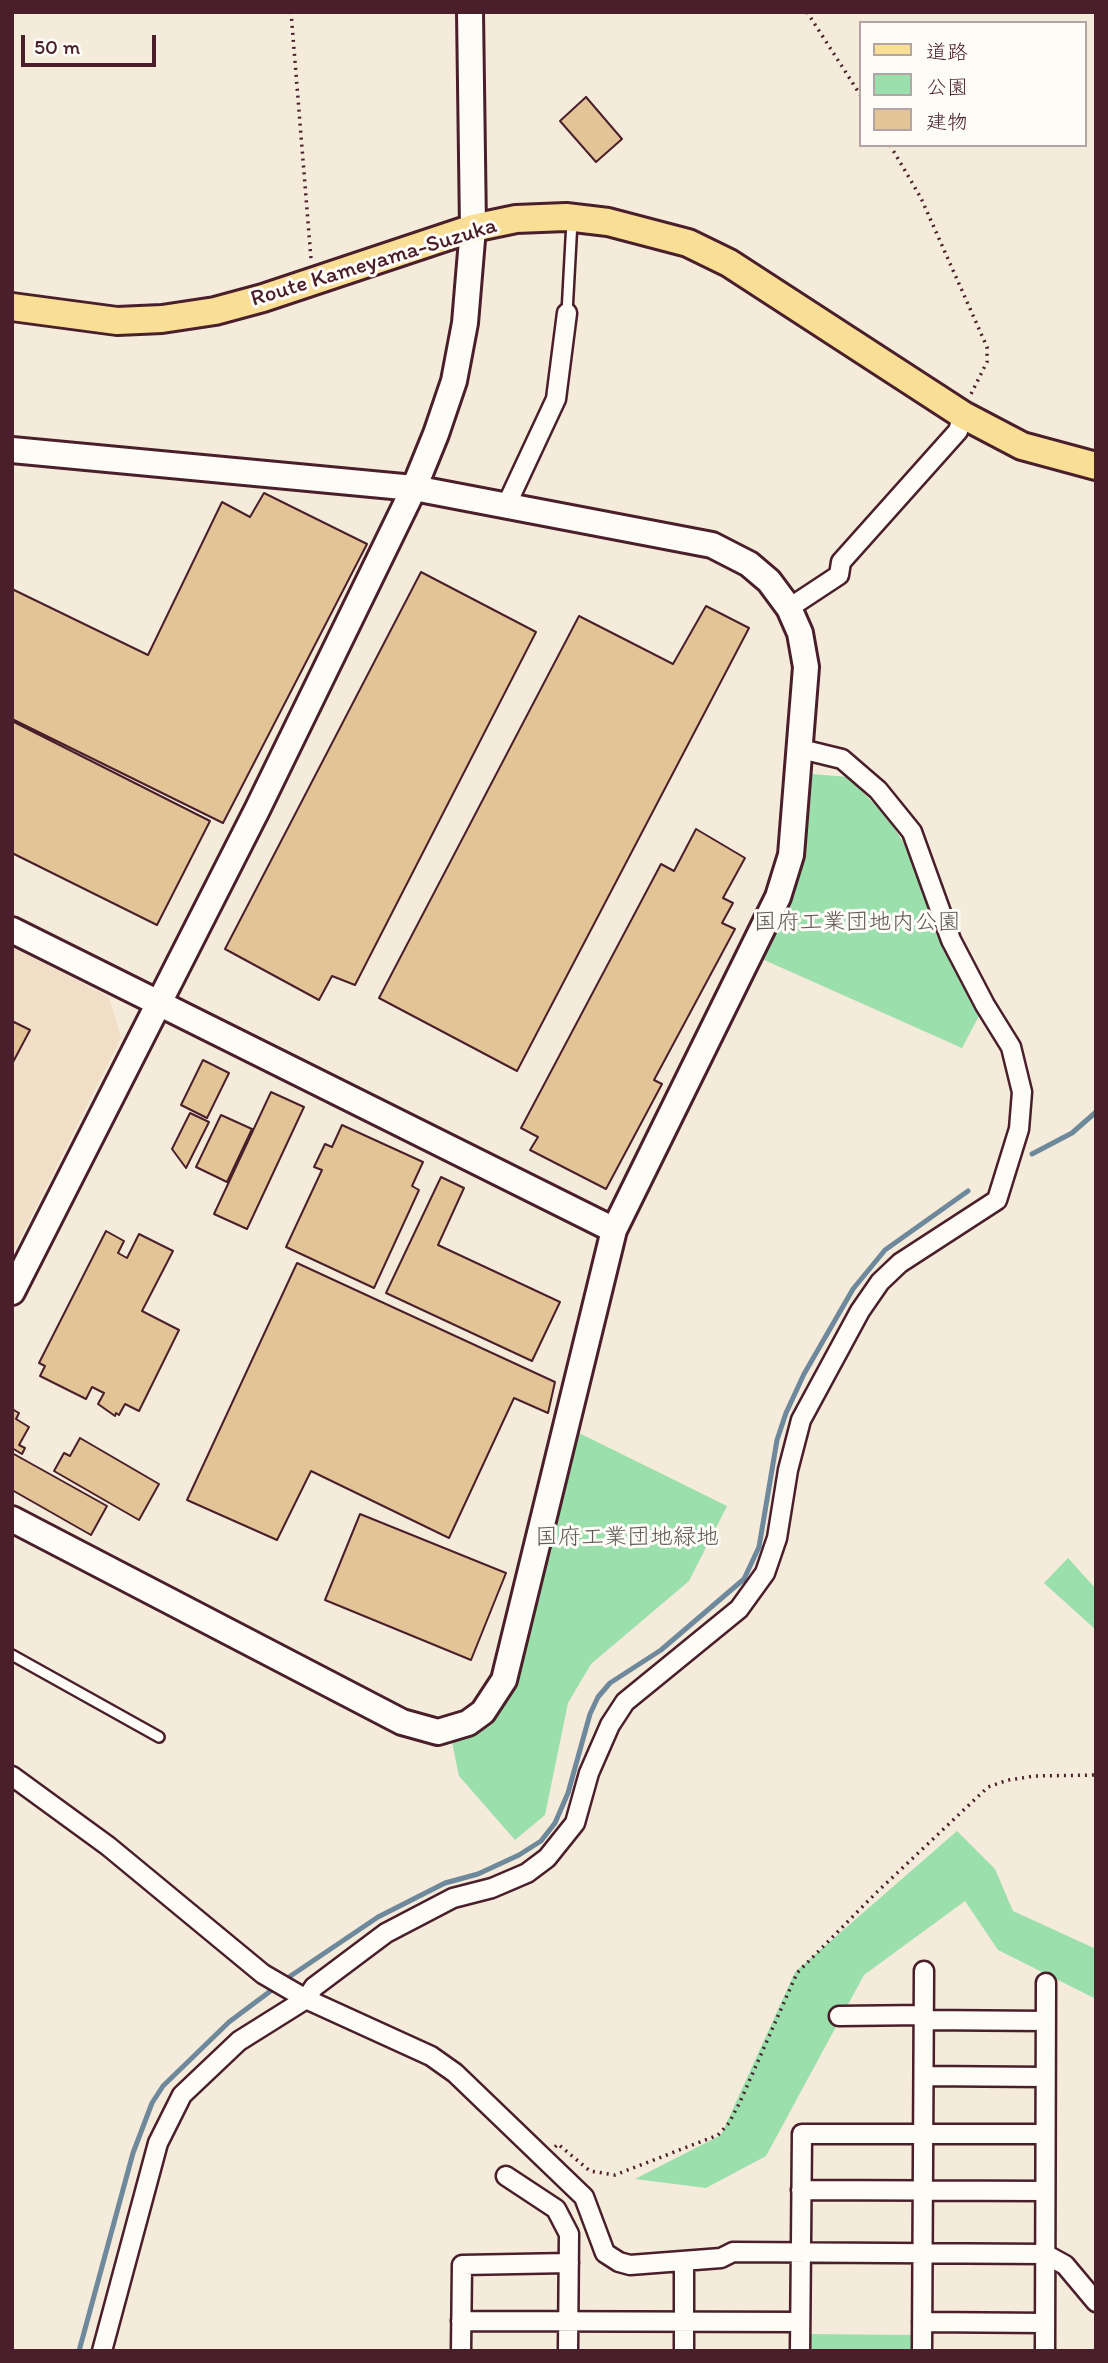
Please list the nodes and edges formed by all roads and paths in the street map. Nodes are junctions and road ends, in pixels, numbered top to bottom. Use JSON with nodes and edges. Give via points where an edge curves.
{"nodes":[{"id":1,"x":291,"y":12,"type":"edge"},
{"id":2,"x":470,"y":12,"type":"edge"},
{"id":3,"x":807,"y":12,"type":"edge"},
{"id":4,"x":860,"y":94,"type":"edge"},
{"id":5,"x":891,"y":147,"type":"edge"},
{"id":6,"x":572,"y":218,"type":"junction"},
{"id":7,"x":473,"y":228,"type":"junction"},
{"id":8,"x":313,"y":282,"type":"junction"},
{"id":9,"x":12,"y":307,"type":"edge"},
{"id":10,"x":567,"y":313,"type":"joint"},
{"id":11,"x":963,"y":415,"type":"junction"},
{"id":12,"x":12,"y":450,"type":"edge"},
{"id":13,"x":1096,"y":466,"type":"edge"},
{"id":14,"x":414,"y":488,"type":"junction"},
{"id":15,"x":506,"y":506,"type":"junction"},
{"id":16,"x":797,"y":604,"type":"junction"},
{"id":17,"x":801,"y":749,"type":"junction"},
{"id":18,"x":12,"y":930,"type":"edge"},
{"id":19,"x":158,"y":1003,"type":"junction"},
{"id":20,"x":614,"y":1230,"type":"junction"},
{"id":21,"x":12,"y":1292,"type":"edge"},
{"id":22,"x":12,"y":1519,"type":"edge"},
{"id":23,"x":12,"y":1655,"type":"edge"},
{"id":24,"x":159,"y":1737,"type":"dead end"},
{"id":25,"x":1096,"y":1775,"type":"edge"},
{"id":26,"x":12,"y":1776,"type":"edge"},
{"id":27,"x":924,"y":1971,"type":"dead end"},
{"id":28,"x":1046,"y":1983,"type":"dead end"},
{"id":29,"x":300,"y":1995,"type":"junction"},
{"id":30,"x":839,"y":2016,"type":"dead end"},
{"id":31,"x":924,"y":2018,"type":"junction"},
{"id":32,"x":1046,"y":2021,"type":"junction"},
{"id":33,"x":924,"y":2076,"type":"junction"},
{"id":34,"x":1045,"y":2077,"type":"junction"},
{"id":35,"x":923,"y":2134,"type":"junction"},
{"id":36,"x":1045,"y":2134,"type":"junction"},
{"id":37,"x":544,"y":2159,"type":"junction"},
{"id":38,"x":506,"y":2175,"type":"dead end"},
{"id":39,"x":801,"y":2190,"type":"junction"},
{"id":40,"x":923,"y":2190,"type":"junction"},
{"id":41,"x":1045,"y":2190,"type":"junction"},
{"id":42,"x":800,"y":2254,"type":"junction"},
{"id":43,"x":923,"y":2254,"type":"junction"},
{"id":44,"x":1045,"y":2254,"type":"junction"},
{"id":45,"x":684,"y":2261,"type":"junction"},
{"id":46,"x":569,"y":2263,"type":"junction"},
{"id":47,"x":1096,"y":2302,"type":"edge"},
{"id":48,"x":461,"y":2321,"type":"junction"},
{"id":49,"x":569,"y":2321,"type":"junction"},
{"id":50,"x":684,"y":2321,"type":"junction"},
{"id":51,"x":800,"y":2322,"type":"junction"},
{"id":52,"x":922,"y":2322,"type":"junction"},
{"id":53,"x":1045,"y":2323,"type":"junction"},
{"id":54,"x":102,"y":2351,"type":"edge"},
{"id":55,"x":461,"y":2351,"type":"edge"},
{"id":56,"x":569,"y":2351,"type":"edge"},
{"id":57,"x":684,"y":2351,"type":"edge"},
{"id":58,"x":800,"y":2351,"type":"edge"},
{"id":59,"x":922,"y":2351,"type":"edge"},
{"id":60,"x":1045,"y":2351,"type":"edge"}],
"edges":[{"from":1,"to":8,"type":"path"},
{"from":2,"to":7,"type":"street"},
{"from":3,"to":4,"type":"path"},
{"from":5,"to":11,"type":"path","via":[[921,198],[986,347],[987,362]]},
{"from":6,"to":7,"type":"main road","name":"Route Kameyama-Suzuka","via":[[516,219]]},
{"from":6,"to":10,"type":"lane"},
{"from":6,"to":11,"type":"main road","name":"Route Kameyama-Suzuka","via":[[642,229],[688,243],[729,263]]},
{"from":7,"to":8,"type":"main road","name":"Route Kameyama-Suzuka"},
{"from":7,"to":14,"type":"street","via":[[465,323],[454,381]]},
{"from":8,"to":9,"type":"main road","name":"Route Kameyama-Suzuka","via":[[215,311],[162,319],[117,321]]},
{"from":10,"to":15,"type":"street","via":[[556,400]]},
{"from":11,"to":13,"type":"main road","name":"Route Kameyama-Suzuka","via":[[1022,446]]},
{"from":11,"to":16,"type":"street","via":[[958,431],[841,562],[839,575]]},
{"from":12,"to":14,"type":"street"},
{"from":14,"to":15,"type":"street"},
{"from":14,"to":19,"type":"street"},
{"from":15,"to":16,"type":"street","via":[[712,545],[749,564]]},
{"from":16,"to":17,"type":"street","via":[[806,667]]},
{"from":17,"to":20,"type":"street","via":[[790,855],[778,897]]},
{"from":17,"to":29,"type":"street","via":[[842,759],[878,790],[912,832],[951,940],[1011,1047],[1022,1092],[1019,1129],[997,1200],[900,1263],[867,1301],[801,1420],[777,1538],[765,1573],[739,1609],[625,1702],[610,1725],[589,1773],[575,1823],[564,1839],[527,1873],[453,1898],[386,1933]]},
{"from":18,"to":19,"type":"street"},
{"from":19,"to":20,"type":"street"},
{"from":19,"to":21,"type":"street"},
{"from":20,"to":22,"type":"street","via":[[504,1680],[490,1704],[468,1723],[438,1732],[401,1723]]},
{"from":23,"to":24,"type":"lane"},
{"from":25,"to":37,"type":"path","via":[[1035,1776],[988,1787],[877,1892],[797,1973],[740,2102],[718,2135],[615,2175],[590,2171],[558,2144]]},
{"from":26,"to":29,"type":"street","via":[[108,1846],[263,1974]]},
{"from":27,"to":31,"type":"street"},
{"from":28,"to":32,"type":"street"},
{"from":29,"to":37,"type":"street","via":[[431,2056],[455,2073]]},
{"from":29,"to":54,"type":"street","via":[[239,2041],[182,2095],[158,2143]]},
{"from":30,"to":31,"type":"street"},
{"from":31,"to":32,"type":"street"},
{"from":31,"to":33,"type":"street"},
{"from":32,"to":34,"type":"street"},
{"from":33,"to":34,"type":"street"},
{"from":33,"to":35,"type":"street"},
{"from":34,"to":36,"type":"street"},
{"from":35,"to":36,"type":"street"},
{"from":35,"to":39,"type":"street","via":[[802,2134]]},
{"from":35,"to":40,"type":"street"},
{"from":36,"to":41,"type":"street"},
{"from":37,"to":45,"type":"street","via":[[584,2197],[605,2253],[630,2264]]},
{"from":38,"to":46,"type":"street","via":[[538,2194],[564,2219]]},
{"from":39,"to":40,"type":"street"},
{"from":39,"to":42,"type":"street"},
{"from":40,"to":41,"type":"street"},
{"from":40,"to":43,"type":"street"},
{"from":41,"to":44,"type":"street"},
{"from":42,"to":43,"type":"street"},
{"from":42,"to":45,"type":"street","via":[[733,2252],[721,2258]]},
{"from":42,"to":51,"type":"street"},
{"from":43,"to":44,"type":"street"},
{"from":43,"to":52,"type":"street"},
{"from":44,"to":47,"type":"street","via":[[1065,2265]]},
{"from":44,"to":53,"type":"street"},
{"from":45,"to":50,"type":"street"},
{"from":46,"to":48,"type":"street","via":[[462,2264]]},
{"from":46,"to":49,"type":"street"},
{"from":48,"to":49,"type":"street"},
{"from":48,"to":55,"type":"street"},
{"from":49,"to":50,"type":"street"},
{"from":49,"to":56,"type":"street"},
{"from":50,"to":51,"type":"street"},
{"from":50,"to":57,"type":"street"},
{"from":51,"to":58,"type":"street"},
{"from":52,"to":53,"type":"street"},
{"from":52,"to":59,"type":"street"},
{"from":53,"to":60,"type":"street"}]}
